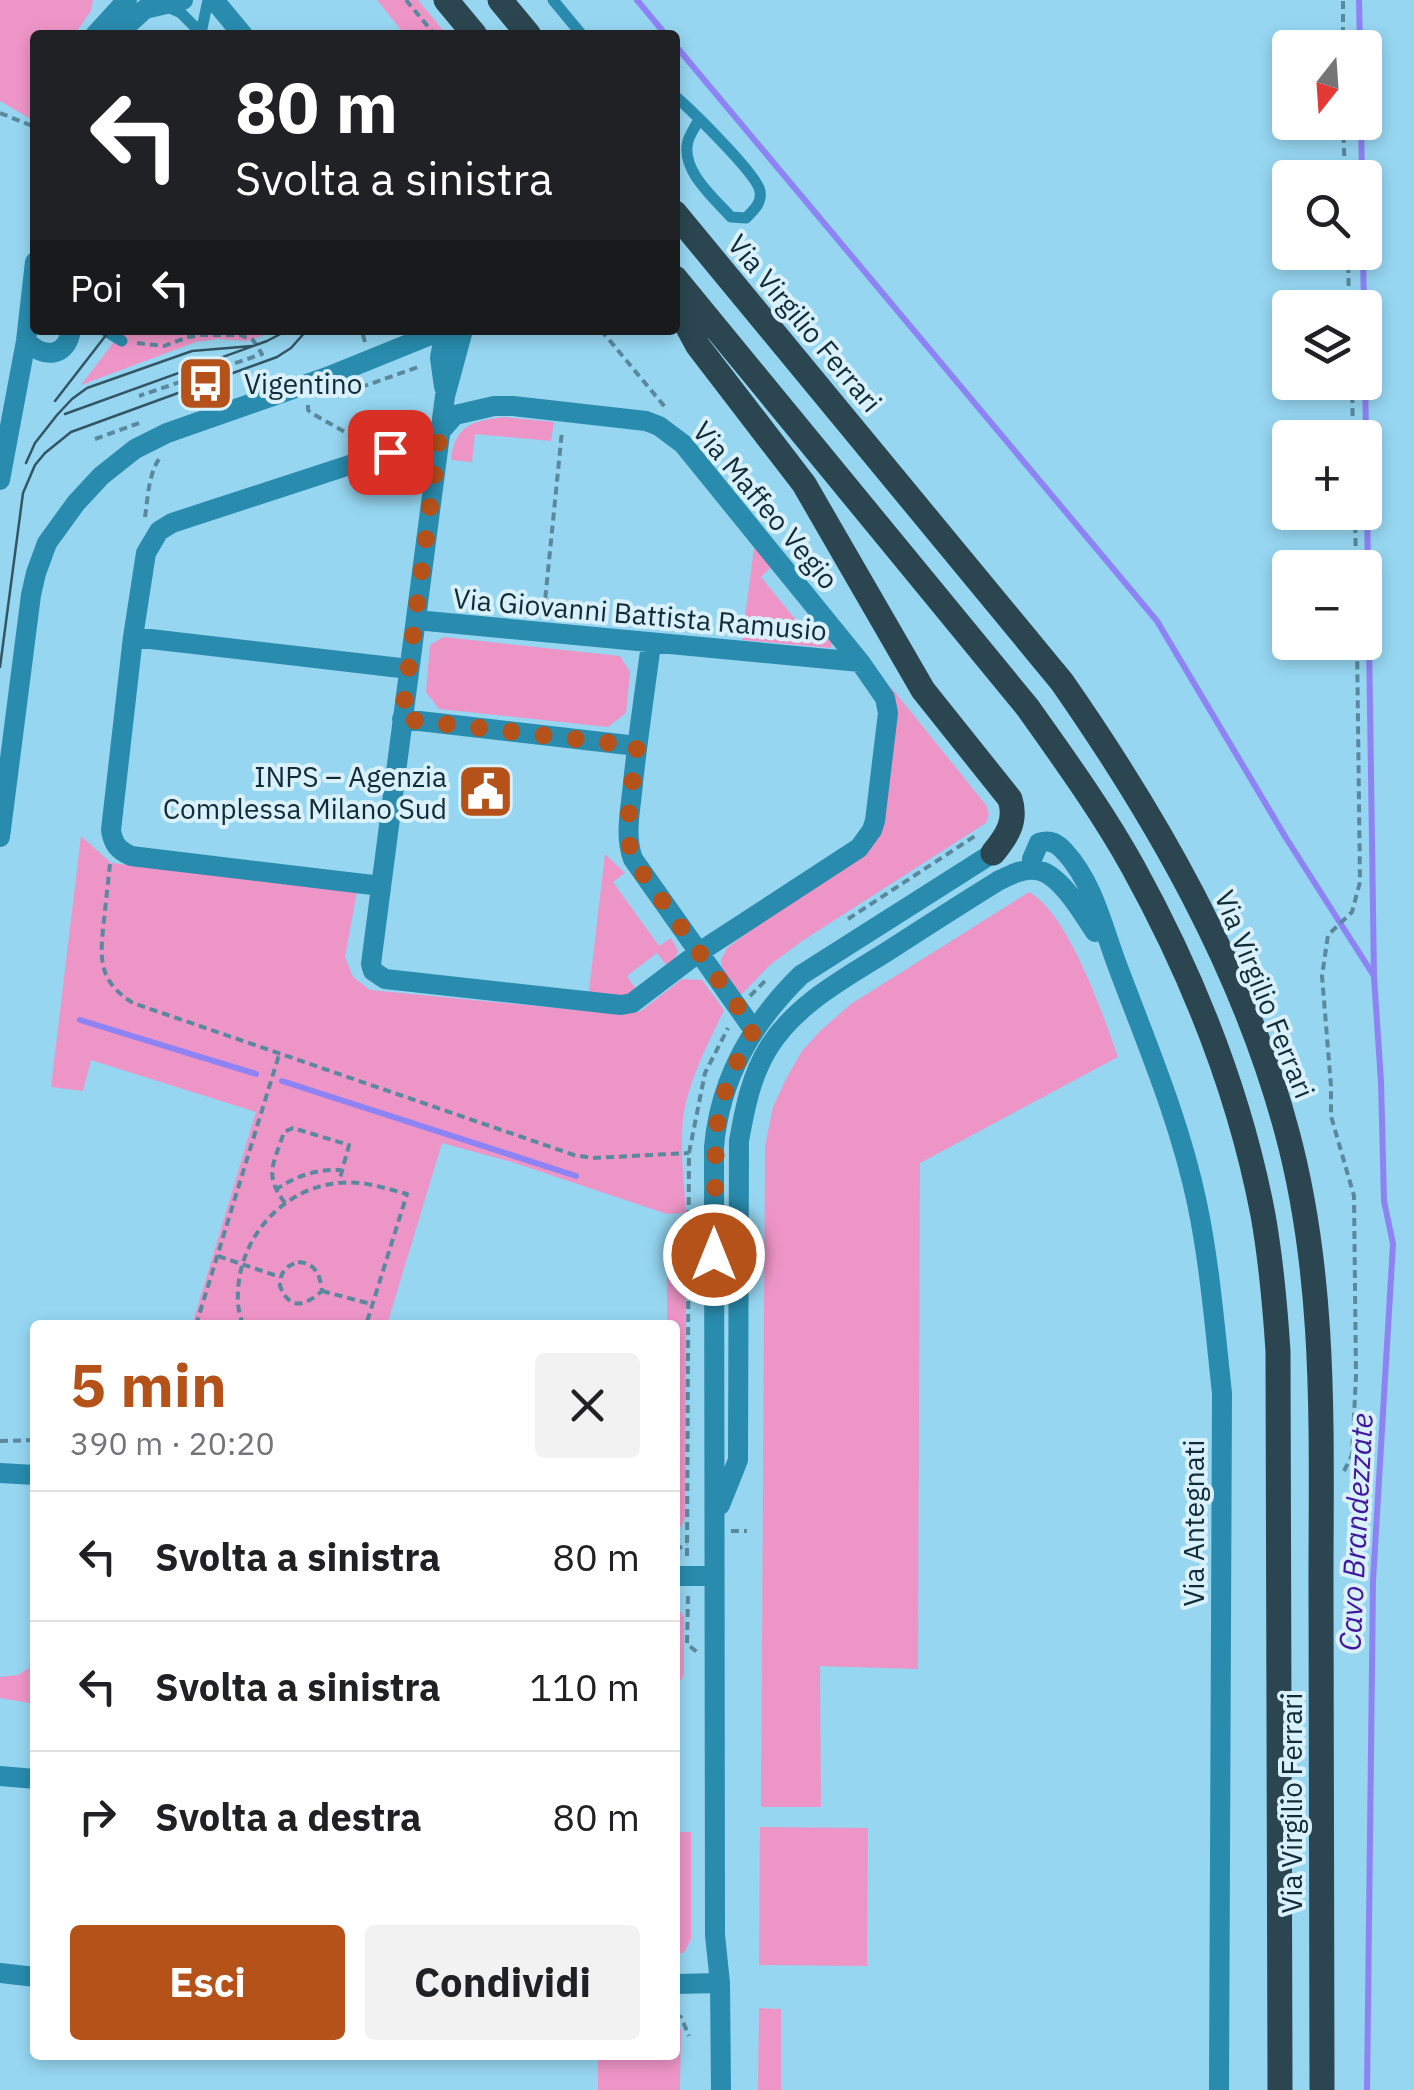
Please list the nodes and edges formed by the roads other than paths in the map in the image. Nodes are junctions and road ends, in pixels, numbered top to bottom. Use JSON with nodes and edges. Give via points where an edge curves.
{"nodes":[{"id":1,"x":127,"y":0,"type":"edge"},
{"id":2,"x":183,"y":0,"type":"edge"},
{"id":3,"x":211,"y":0,"type":"edge"},
{"id":4,"x":446,"y":0,"type":"edge"},
{"id":5,"x":500,"y":0,"type":"edge"},
{"id":6,"x":553,"y":0,"type":"edge"},
{"id":7,"x":160,"y":4,"type":"junction"},
{"id":8,"x":100,"y":30,"type":"edge"},
{"id":9,"x":121,"y":30,"type":"edge"},
{"id":10,"x":198,"y":30,"type":"edge"},
{"id":11,"x":203,"y":30,"type":"edge"},
{"id":12,"x":238,"y":30,"type":"edge"},
{"id":13,"x":471,"y":30,"type":"edge"},
{"id":14,"x":525,"y":30,"type":"edge"},
{"id":15,"x":578,"y":30,"type":"edge"},
{"id":16,"x":680,"y":101,"type":"edge"},
{"id":17,"x":699,"y":119,"type":"junction"},
{"id":18,"x":680,"y":219,"type":"edge"},
{"id":19,"x":680,"y":284,"type":"edge"},
{"id":20,"x":30,"y":306,"type":"edge"},
{"id":21,"x":680,"y":308,"type":"edge"},
{"id":22,"x":69,"y":335,"type":"edge"},
{"id":23,"x":112,"y":335,"type":"edge"},
{"id":24,"x":432,"y":335,"type":"edge"},
{"id":25,"x":443,"y":335,"type":"edge"},
{"id":26,"x":462,"y":335,"type":"edge"},
{"id":27,"x":26,"y":341,"type":"junction"},
{"id":28,"x":122,"y":341,"type":"road end"},
{"id":29,"x":445,"y":396,"type":"junction"},
{"id":30,"x":440,"y":432,"type":"junction"},
{"id":31,"x":0,"y":480,"type":"edge"},
{"id":32,"x":416,"y":620,"type":"junction"},
{"id":33,"x":133,"y":637,"type":"junction"},
{"id":34,"x":651,"y":644,"type":"junction"},
{"id":35,"x":860,"y":662,"type":"junction"},
{"id":36,"x":409,"y":670,"type":"junction"},
{"id":37,"x":402,"y":719,"type":"junction"},
{"id":38,"x":637,"y":746,"type":"junction"},
{"id":39,"x":0,"y":837,"type":"edge"},
{"id":40,"x":994,"y":852,"type":"joint"},
{"id":41,"x":1034,"y":869,"type":"junction"},
{"id":42,"x":381,"y":886,"type":"junction"},
{"id":43,"x":698,"y":952,"type":"junction"},
{"id":44,"x":1119,"y":971,"type":"junction"},
{"id":45,"x":754,"y":1029,"type":"junction"},
{"id":46,"x":0,"y":1473,"type":"edge"},
{"id":47,"x":30,"y":1475,"type":"edge"},
{"id":48,"x":30,"y":1476,"type":"edge"},
{"id":49,"x":0,"y":1482,"type":"edge"},
{"id":50,"x":715,"y":1516,"type":"junction"},
{"id":51,"x":680,"y":1576,"type":"edge"},
{"id":52,"x":714,"y":1576,"type":"junction"},
{"id":53,"x":0,"y":1776,"type":"edge"},
{"id":54,"x":30,"y":1779,"type":"edge"},
{"id":55,"x":0,"y":1973,"type":"edge"},
{"id":56,"x":30,"y":1977,"type":"edge"},
{"id":57,"x":720,"y":1983,"type":"junction"},
{"id":58,"x":680,"y":1984,"type":"edge"},
{"id":59,"x":721,"y":2090,"type":"edge"},
{"id":60,"x":1219,"y":2090,"type":"edge"},
{"id":61,"x":1280,"y":2090,"type":"edge"},
{"id":62,"x":1322,"y":2090,"type":"edge"}],
"edges":[{"from":1,"to":8,"type":"street"},
{"from":2,"to":7,"type":"street"},
{"from":3,"to":11,"type":"lane"},
{"from":3,"to":12,"type":"street"},
{"from":4,"to":13,"type":"main road"},
{"from":5,"to":14,"type":"main road"},
{"from":6,"to":15,"type":"lane"},
{"from":7,"to":9,"type":"street"},
{"from":7,"to":10,"type":"lane","via":[[181,12]]},
{"from":16,"to":17,"type":"lane"},
{"from":17,"to":17,"type":"lane","via":[[687,143],[697,179],[731,217],[746,218],[758,206],[756,182]]},
{"from":18,"to":62,"type":"main road","name":"Via Virgilio Ferrari","via":[[1062,682],[1113,754],[1188,884],[1261,1048],[1302,1197],[1319,1328]]},
{"from":19,"to":61,"type":"main road","name":"Via Virgilio Ferrari","via":[[1061,755],[1149,900],[1234,1100],[1262,1214],[1278,1351]]},
{"from":20,"to":27,"type":"street"},
{"from":21,"to":40,"type":"main road","via":[[698,346],[804,484],[923,690],[1010,799],[1012,820]]},
{"from":22,"to":27,"type":"street","via":[[48,353]]},
{"from":23,"to":28,"type":"lane"},
{"from":24,"to":39,"type":"street","via":[[167,433],[135,449],[76,503],[47,543],[31,594]]},
{"from":25,"to":29,"type":"street"},
{"from":26,"to":29,"type":"street"},
{"from":27,"to":31,"type":"street"},
{"from":29,"to":30,"type":"street"},
{"from":30,"to":32,"type":"street"},
{"from":30,"to":33,"type":"street","name":"Via Maffeo Vegio","via":[[172,522],[146,554]]},
{"from":30,"to":35,"type":"street","name":"Via Maffeo Vegio","via":[[454,415],[512,406],[660,426]]},
{"from":32,"to":34,"type":"street","name":"Via Giovanni Battista Ramusio"},
{"from":32,"to":36,"type":"street"},
{"from":33,"to":36,"type":"street"},
{"from":33,"to":42,"type":"street","name":"Via Maffeo Vegio","via":[[110,830],[120,850]]},
{"from":34,"to":35,"type":"street","name":"Via Giovanni Battista Ramusio"},
{"from":34,"to":38,"type":"street"},
{"from":35,"to":43,"type":"street","name":"Via Maffeo Vegio","via":[[888,705],[872,830],[859,848]]},
{"from":36,"to":37,"type":"street"},
{"from":37,"to":38,"type":"street"},
{"from":37,"to":42,"type":"street"},
{"from":38,"to":43,"type":"street","via":[[629,848]]},
{"from":40,"to":45,"type":"street","via":[[812,967]]},
{"from":41,"to":44,"type":"street","name":"Via Antegnati","via":[[1054,876]]},
{"from":41,"to":44,"type":"street","name":"Via Antegnati","via":[[1038,843],[1054,843],[1068,854]]},
{"from":41,"to":50,"type":"street","via":[[998,881],[821,992],[782,1030],[755,1073],[739,1141],[738,1460]]},
{"from":42,"to":43,"type":"street","name":"Via Maffeo Vegio","via":[[372,964],[385,979],[626,1005]]},
{"from":43,"to":45,"type":"street"},
{"from":44,"to":60,"type":"street","name":"Via Antegnati","via":[[1198,1204],[1222,1393]]},
{"from":45,"to":50,"type":"street","via":[[728,1080],[714,1147]]},
{"from":46,"to":47,"type":"street"},
{"from":48,"to":49,"type":"street"},
{"from":50,"to":52,"type":"street"},
{"from":51,"to":52,"type":"street"},
{"from":52,"to":57,"type":"street","via":[[714,1934]]},
{"from":53,"to":54,"type":"street"},
{"from":55,"to":56,"type":"street"},
{"from":57,"to":58,"type":"street"},
{"from":57,"to":59,"type":"street"}]}
